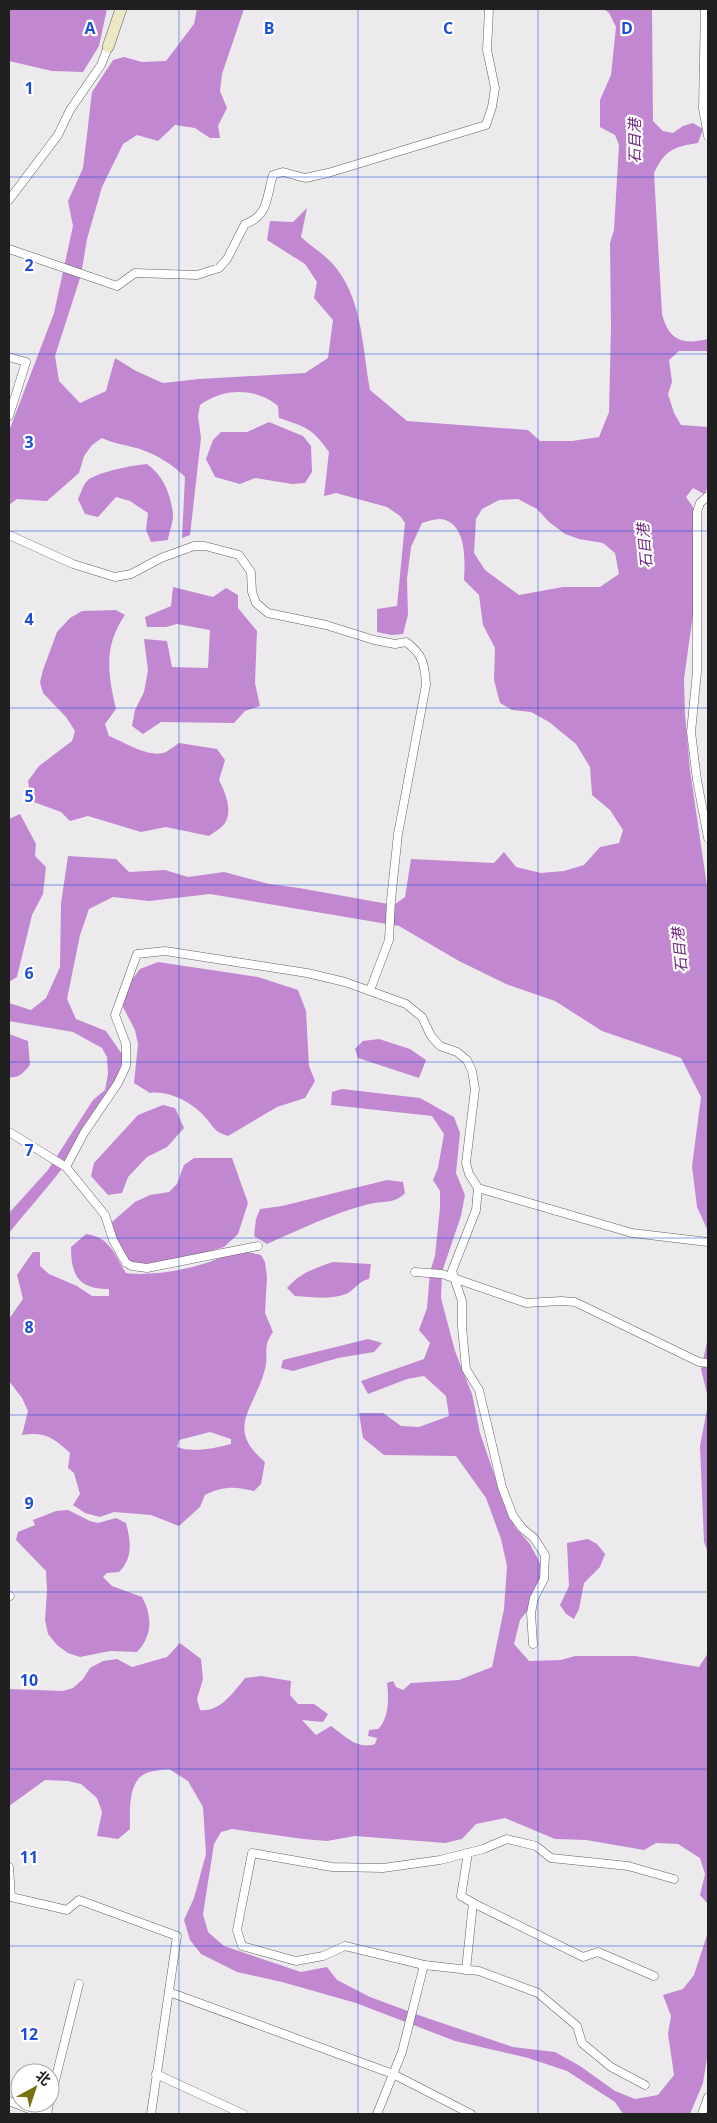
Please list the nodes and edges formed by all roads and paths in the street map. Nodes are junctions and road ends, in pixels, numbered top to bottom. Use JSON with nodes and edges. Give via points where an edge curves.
{"nodes":[{"id":1,"x":116,"y":9,"type":"edge"},
{"id":2,"x":121,"y":9,"type":"edge"},
{"id":3,"x":489,"y":9,"type":"edge"},
{"id":4,"x":705,"y":9,"type":"edge"},
{"id":5,"x":108,"y":47,"type":"junction"},
{"id":6,"x":708,"y":136,"type":"edge"},
{"id":7,"x":9,"y":200,"type":"edge"},
{"id":8,"x":9,"y":249,"type":"edge"},
{"id":9,"x":9,"y":358,"type":"edge"},
{"id":10,"x":9,"y":416,"type":"edge"},
{"id":11,"x":708,"y":496,"type":"edge"},
{"id":12,"x":9,"y":535,"type":"edge"},
{"id":13,"x":708,"y":838,"type":"edge"},
{"id":14,"x":370,"y":990,"type":"junction"},
{"id":15,"x":9,"y":1132,"type":"edge"},
{"id":16,"x":66,"y":1167,"type":"junction"},
{"id":17,"x":478,"y":1188,"type":"junction"},
{"id":18,"x":708,"y":1242,"type":"edge"},
{"id":19,"x":258,"y":1246,"type":"dead end"},
{"id":20,"x":415,"y":1272,"type":"dead end"},
{"id":21,"x":455,"y":1278,"type":"junction"},
{"id":22,"x":707,"y":1363,"type":"edge"},
{"id":23,"x":533,"y":1644,"type":"dead end"},
{"id":24,"x":468,"y":1853,"type":"junction"},
{"id":25,"x":9,"y":1868,"type":"edge"},
{"id":26,"x":674,"y":1879,"type":"dead end"},
{"id":27,"x":473,"y":1903,"type":"junction"},
{"id":28,"x":424,"y":1965,"type":"junction"},
{"id":29,"x":466,"y":1970,"type":"junction"},
{"id":30,"x":654,"y":1976,"type":"dead end"},
{"id":31,"x":79,"y":1984,"type":"dead end"},
{"id":32,"x":168,"y":1992,"type":"junction"},
{"id":33,"x":60,"y":2063,"type":"edge"},
{"id":34,"x":156,"y":2074,"type":"junction"},
{"id":35,"x":393,"y":2074,"type":"junction"},
{"id":36,"x":645,"y":2085,"type":"dead end"},
{"id":37,"x":708,"y":2097,"type":"edge"},
{"id":38,"x":9,"y":2101,"type":"edge"},
{"id":39,"x":42,"y":2114,"type":"edge"},
{"id":40,"x":150,"y":2114,"type":"edge"},
{"id":41,"x":243,"y":2114,"type":"edge"},
{"id":42,"x":377,"y":2114,"type":"edge"},
{"id":43,"x":471,"y":2114,"type":"edge"},
{"id":44,"x":702,"y":2114,"type":"edge"}],
"edges":[{"from":1,"to":5,"type":"street"},
{"from":2,"to":5,"type":"street"},
{"from":3,"to":8,"type":"street","via":[[487,50],[495,88],[486,125],[328,173],[305,178],[283,172],[273,175],[263,213],[245,224],[227,259],[218,268],[197,275],[135,273],[117,286]]},
{"from":4,"to":6,"type":"street","via":[[703,108]]},
{"from":5,"to":7,"type":"street","via":[[101,65],[70,110],[58,135]]},
{"from":9,"to":10,"type":"street","via":[[26,362]]},
{"from":11,"to":13,"type":"street","via":[[700,503],[697,512],[697,672],[691,732]]},
{"from":12,"to":14,"type":"street","via":[[72,564],[115,577],[132,574],[161,558],[194,546],[239,555],[251,572],[256,603],[268,613],[326,625],[374,640],[395,644],[406,642],[417,650],[425,668],[426,685],[398,834],[389,940]]},
{"from":14,"to":16,"type":"street","via":[[307,973],[254,964],[166,951],[137,954],[115,1015],[126,1044],[126,1066]]},
{"from":14,"to":17,"type":"street","via":[[406,1004],[422,1017],[440,1046],[467,1060],[475,1089],[466,1163]]},
{"from":15,"to":16,"type":"street"},
{"from":16,"to":19,"type":"street","via":[[105,1215],[113,1240],[132,1266],[147,1268]]},
{"from":17,"to":18,"type":"street","via":[[632,1233]]},
{"from":17,"to":21,"type":"street","via":[[476,1210],[452,1271]]},
{"from":20,"to":21,"type":"street"},
{"from":21,"to":22,"type":"street","via":[[526,1303],[576,1302]]},
{"from":21,"to":23,"type":"street","via":[[462,1301],[466,1369],[479,1390],[502,1487],[513,1516],[545,1555],[544,1579],[534,1598],[531,1614]]},
{"from":24,"to":26,"type":"street","via":[[506,1839],[536,1846],[551,1858],[628,1866]]},
{"from":24,"to":27,"type":"street","via":[[461,1896]]},
{"from":24,"to":28,"type":"street","via":[[383,1868],[332,1867],[252,1853],[237,1930],[242,1946],[296,1961],[323,1956],[345,1946]]},
{"from":25,"to":32,"type":"street","via":[[11,1897],[67,1910],[79,1900],[177,1936]]},
{"from":27,"to":29,"type":"street"},
{"from":27,"to":30,"type":"street","via":[[583,1958],[598,1952]]},
{"from":28,"to":29,"type":"street"},
{"from":28,"to":35,"type":"street","via":[[402,2052]]},
{"from":29,"to":36,"type":"street","via":[[479,1971],[538,1993],[577,2026],[582,2043],[611,2067]]},
{"from":31,"to":33,"type":"street"},
{"from":32,"to":34,"type":"street"},
{"from":32,"to":35,"type":"street"},
{"from":34,"to":40,"type":"street"},
{"from":34,"to":41,"type":"street"},
{"from":35,"to":42,"type":"street"},
{"from":35,"to":43,"type":"street"},
{"from":37,"to":44,"type":"street"},
{"from":38,"to":39,"type":"street"}]}
